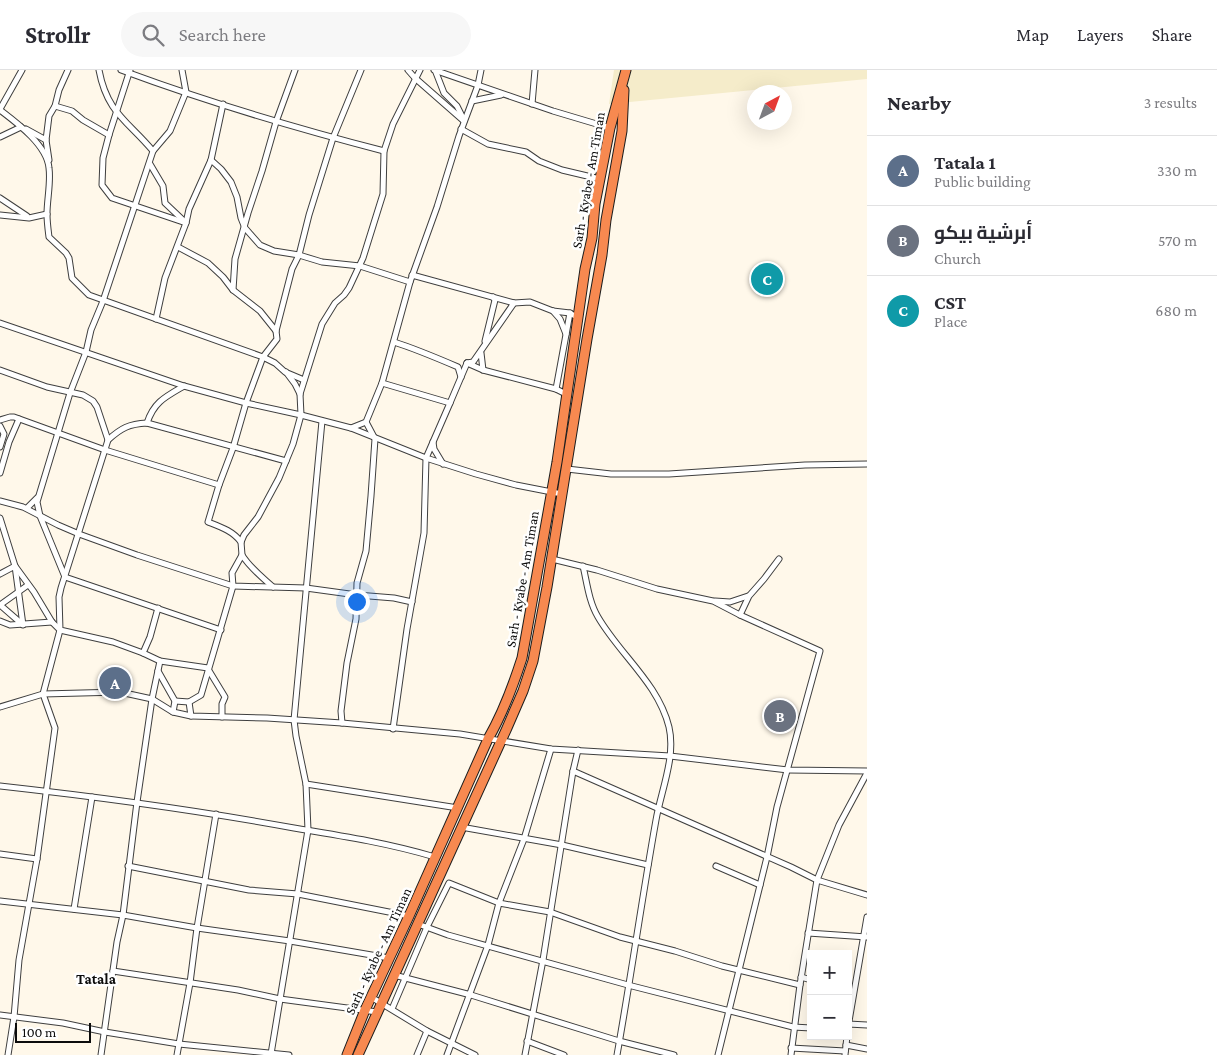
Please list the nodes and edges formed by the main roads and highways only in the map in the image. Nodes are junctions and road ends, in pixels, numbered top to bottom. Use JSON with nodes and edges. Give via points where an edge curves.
{"nodes":[{"id":1,"x":625,"y":74,"type":"edge"},
{"id":2,"x":346,"y":1055,"type":"edge"},
{"id":3,"x":358,"y":1055,"type":"edge"}],
"edges":[{"from":1,"to":2,"type":"highway","name":"Sarh - Kyabe - Am Timan","via":[[595,204],[522,658],[497,724]]},
{"from":1,"to":3,"type":"highway","name":"Sarh - Kyabe - Am Timan","via":[[622,131],[533,661],[501,742],[429,900],[422,925],[394,975]]}]}
